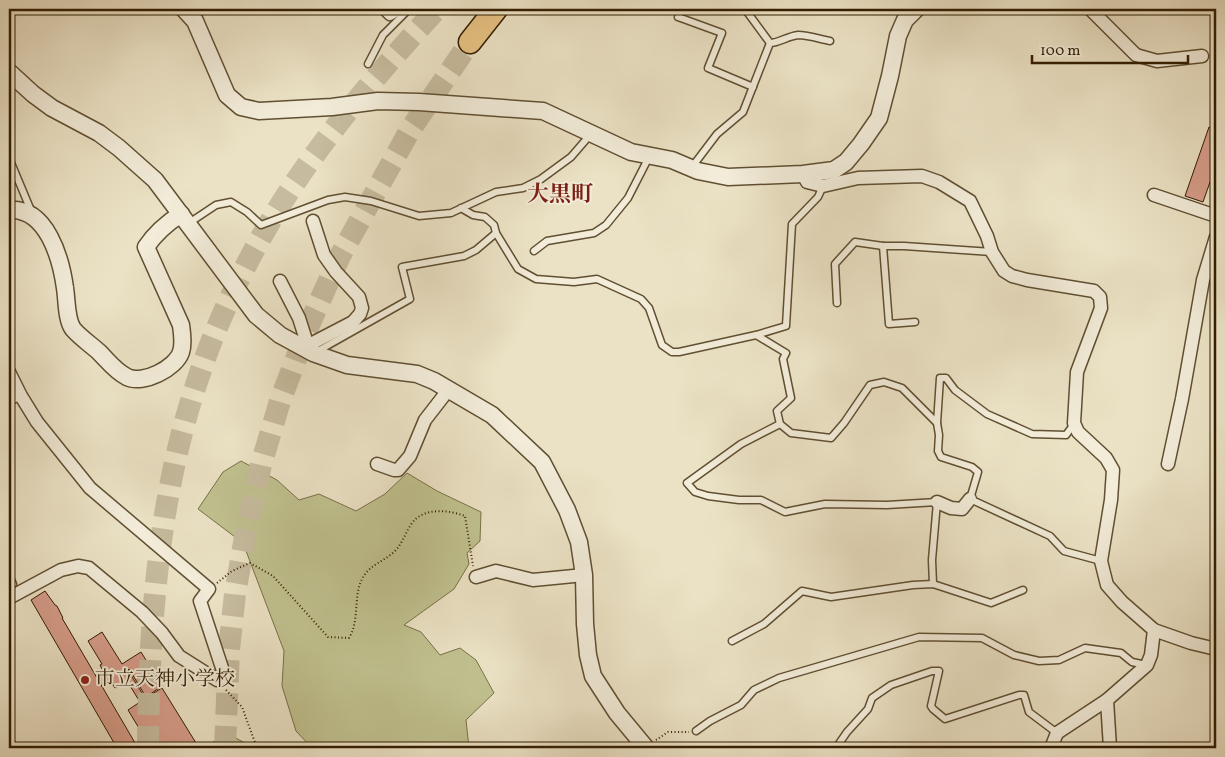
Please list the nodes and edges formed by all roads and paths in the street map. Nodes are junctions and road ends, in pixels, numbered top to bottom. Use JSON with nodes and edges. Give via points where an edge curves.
{"nodes":[{"id":1,"x":184,"y":9,"type":"edge"},
{"id":2,"x":385,"y":9,"type":"edge"},
{"id":3,"x":398,"y":9,"type":"edge"},
{"id":4,"x":409,"y":9,"type":"edge"},
{"id":5,"x":496,"y":9,"type":"edge"},
{"id":6,"x":745,"y":9,"type":"edge"},
{"id":7,"x":916,"y":9,"type":"edge"},
{"id":8,"x":1090,"y":9,"type":"edge"},
{"id":9,"x":678,"y":17,"type":"dead end"},
{"id":10,"x":830,"y":40,"type":"dead end"},
{"id":11,"x":470,"y":42,"type":"tunnel mouth"},
{"id":12,"x":770,"y":43,"type":"junction"},
{"id":13,"x":1202,"y":56,"type":"dead end"},
{"id":14,"x":368,"y":64,"type":"dead end"},
{"id":15,"x":9,"y":72,"type":"edge"},
{"id":16,"x":753,"y":87,"type":"junction"},
{"id":17,"x":591,"y":134,"type":"junction"},
{"id":18,"x":649,"y":156,"type":"junction"},
{"id":19,"x":9,"y":158,"type":"edge"},
{"id":20,"x":692,"y":168,"type":"junction"},
{"id":21,"x":803,"y":174,"type":"junction"},
{"id":22,"x":824,"y":186,"type":"junction"},
{"id":23,"x":1154,"y":195,"type":"dead end"},
{"id":24,"x":461,"y":208,"type":"junction"},
{"id":25,"x":9,"y":210,"type":"edge"},
{"id":26,"x":34,"y":216,"type":"junction"},
{"id":27,"x":1216,"y":216,"type":"edge"},
{"id":28,"x":184,"y":219,"type":"junction"},
{"id":29,"x":313,"y":221,"type":"dead end"},
{"id":30,"x":496,"y":233,"type":"junction"},
{"id":31,"x":1216,"y":237,"type":"edge"},
{"id":32,"x":883,"y":246,"type":"junction"},
{"id":33,"x":534,"y":251,"type":"dead end"},
{"id":34,"x":992,"y":252,"type":"junction"},
{"id":35,"x":280,"y":281,"type":"dead end"},
{"id":36,"x":837,"y":303,"type":"dead end"},
{"id":37,"x":915,"y":322,"type":"dead end"},
{"id":38,"x":756,"y":335,"type":"junction"},
{"id":39,"x":308,"y":351,"type":"junction"},
{"id":40,"x":9,"y":372,"type":"edge"},
{"id":41,"x":449,"y":389,"type":"junction"},
{"id":42,"x":15,"y":399,"type":"edge"},
{"id":43,"x":937,"y":423,"type":"junction"},
{"id":44,"x":1074,"y":423,"type":"junction"},
{"id":45,"x":780,"y":424,"type":"junction"},
{"id":46,"x":377,"y":464,"type":"dead end"},
{"id":47,"x":1168,"y":464,"type":"dead end"},
{"id":48,"x":970,"y":499,"type":"junction"},
{"id":49,"x":937,"y":502,"type":"junction"},
{"id":50,"x":1101,"y":561,"type":"junction"},
{"id":51,"x":584,"y":575,"type":"junction"},
{"id":52,"x":9,"y":576,"type":"edge"},
{"id":53,"x":476,"y":576,"type":"joint"},
{"id":54,"x":13,"y":584,"type":"dead end"},
{"id":55,"x":933,"y":584,"type":"junction"},
{"id":56,"x":209,"y":589,"type":"junction"},
{"id":57,"x":1023,"y":590,"type":"dead end"},
{"id":58,"x":9,"y":598,"type":"edge"},
{"id":59,"x":1154,"y":630,"type":"junction"},
{"id":60,"x":732,"y":641,"type":"dead end"},
{"id":61,"x":1216,"y":649,"type":"edge"},
{"id":62,"x":1147,"y":665,"type":"junction"},
{"id":63,"x":216,"y":680,"type":"junction"},
{"id":64,"x":1107,"y":700,"type":"junction"},
{"id":65,"x":696,"y":731,"type":"joint"},
{"id":66,"x":1057,"y":733,"type":"junction"},
{"id":67,"x":9,"y":745,"type":"edge"},
{"id":68,"x":11,"y":748,"type":"edge"},
{"id":69,"x":257,"y":748,"type":"edge"},
{"id":70,"x":646,"y":748,"type":"edge"},
{"id":71,"x":836,"y":748,"type":"edge"},
{"id":72,"x":1051,"y":748,"type":"edge"},
{"id":73,"x":1110,"y":748,"type":"edge"}],
"edges":[{"from":1,"to":17,"type":"street","via":[[195,22],[227,95],[241,107],[259,111],[378,101],[543,111]]},
{"from":2,"to":3,"type":"street","via":[[390,14]]},
{"from":4,"to":14,"type":"lane","via":[[383,35]]},
{"from":5,"to":11,"type":"highway"},
{"from":6,"to":12,"type":"lane"},
{"from":7,"to":21,"type":"street","via":[[905,20],[898,36],[879,118],[862,144],[834,170]]},
{"from":8,"to":13,"type":"street","via":[[1136,55],[1157,61]]},
{"from":9,"to":16,"type":"lane","via":[[722,33],[708,68]]},
{"from":10,"to":12,"type":"lane","via":[[797,35]]},
{"from":12,"to":16,"type":"lane"},
{"from":15,"to":28,"type":"street","via":[[52,108],[99,133],[119,148],[155,180]]},
{"from":16,"to":20,"type":"lane","via":[[743,112],[717,134]]},
{"from":17,"to":18,"type":"street","via":[[631,152]]},
{"from":17,"to":24,"type":"lane","via":[[571,157],[541,179],[523,188],[496,192]]},
{"from":18,"to":20,"type":"street"},
{"from":18,"to":33,"type":"lane","via":[[628,198],[606,225],[594,233],[548,241]]},
{"from":19,"to":26,"type":"lane"},
{"from":20,"to":21,"type":"street","via":[[728,177]]},
{"from":21,"to":22,"type":"street","via":[[806,182]]},
{"from":22,"to":34,"type":"street","via":[[858,178],[922,176],[939,182],[970,200]]},
{"from":22,"to":38,"type":"lane","via":[[792,224],[786,326]]},
{"from":23,"to":27,"type":"street"},
{"from":24,"to":28,"type":"lane","via":[[451,213],[419,216],[346,197],[328,200],[261,225],[231,202]]},
{"from":24,"to":30,"type":"lane","via":[[485,217],[494,225]]},
{"from":25,"to":26,"type":"street"},
{"from":26,"to":28,"type":"street","via":[[48,234],[61,264],[71,326],[113,368],[129,378],[162,372],[173,365],[181,353],[181,325],[146,247],[163,226]]},
{"from":28,"to":39,"type":"street","via":[[256,315],[280,335]]},
{"from":29,"to":39,"type":"street","via":[[324,255],[360,297],[362,308],[353,322]]},
{"from":30,"to":38,"type":"lane","via":[[518,269],[536,279],[574,282],[597,279],[641,299],[649,308],[662,345],[672,352]]},
{"from":30,"to":39,"type":"lane","via":[[464,256],[402,267],[410,299]]},
{"from":31,"to":47,"type":"street","via":[[1203,280]]},
{"from":32,"to":34,"type":"lane"},
{"from":32,"to":36,"type":"lane","via":[[855,242],[835,264]]},
{"from":32,"to":37,"type":"lane","via":[[890,324]]},
{"from":34,"to":44,"type":"street","via":[[1012,276],[1094,290],[1100,297],[1101,308],[1077,372]]},
{"from":35,"to":39,"type":"street","via":[[299,318]]},
{"from":38,"to":45,"type":"lane","via":[[786,352],[783,359],[791,398],[776,411]]},
{"from":39,"to":41,"type":"street","via":[[347,365],[417,374]]},
{"from":40,"to":42,"type":"street"},
{"from":41,"to":46,"type":"street","via":[[425,420],[410,456],[398,470]]},
{"from":41,"to":51,"type":"street","via":[[492,415],[542,462],[579,542]]},
{"from":42,"to":56,"type":"street","via":[[90,488]]},
{"from":43,"to":44,"type":"lane","via":[[940,378],[946,378],[955,390],[987,414],[1032,434],[1066,435]]},
{"from":43,"to":45,"type":"lane","via":[[902,388],[884,382],[870,385],[830,438],[791,433]]},
{"from":43,"to":48,"type":"lane","via":[[941,457],[978,472]]},
{"from":44,"to":50,"type":"street","via":[[1078,432],[1106,458],[1113,470]]},
{"from":45,"to":49,"type":"lane","via":[[741,444],[687,483],[695,492],[708,496],[761,500],[785,512],[825,504]]},
{"from":48,"to":49,"type":"street","via":[[962,509]]},
{"from":48,"to":50,"type":"lane","via":[[1050,536],[1064,551]]},
{"from":49,"to":55,"type":"lane"},
{"from":50,"to":59,"type":"street","via":[[1107,585]]},
{"from":51,"to":53,"type":"street","via":[[533,580],[496,572]]},
{"from":51,"to":70,"type":"street","via":[[585,624],[593,676],[617,713]]},
{"from":52,"to":54,"type":"lane"},
{"from":53,"to":56,"type":"path","via":[[466,516],[435,511],[413,522],[401,546],[370,567],[357,594],[357,613],[349,638],[328,637],[273,576],[250,563],[232,571]]},
{"from":55,"to":57,"type":"lane","via":[[991,603]]},
{"from":55,"to":60,"type":"lane","via":[[831,597],[802,591],[764,624]]},
{"from":56,"to":63,"type":"street","via":[[200,601],[225,677]]},
{"from":58,"to":63,"type":"street","via":[[61,570],[78,566],[89,568],[142,612],[179,656]]},
{"from":59,"to":61,"type":"street"},
{"from":59,"to":62,"type":"street"},
{"from":62,"to":64,"type":"street"},
{"from":62,"to":65,"type":"lane","via":[[1132,662],[1121,652],[1085,648],[1059,660],[1039,661],[1014,655],[982,638],[919,637],[779,678],[754,690],[741,705]]},
{"from":63,"to":69,"type":"path","via":[[242,707]]},
{"from":64,"to":66,"type":"street"},
{"from":64,"to":73,"type":"street"},
{"from":65,"to":70,"type":"path","via":[[668,732]]},
{"from":66,"to":71,"type":"lane","via":[[1029,712],[1024,695],[945,719],[931,706],[938,671],[932,671],[890,685],[872,698],[868,709]]},
{"from":66,"to":72,"type":"street"},
{"from":67,"to":68,"type":"street"}]}
